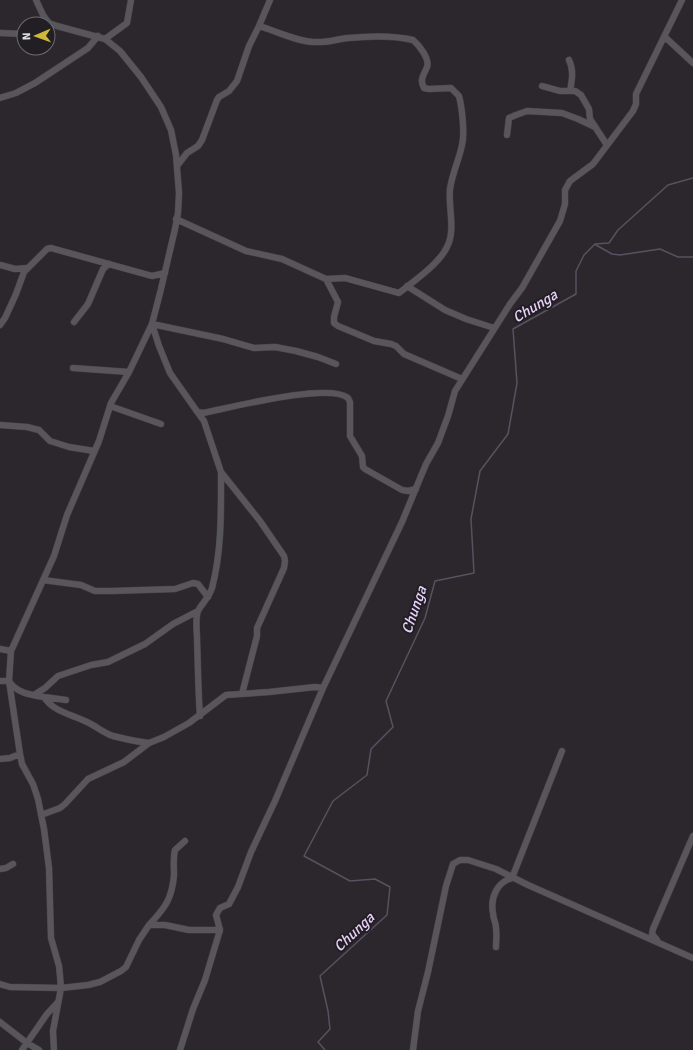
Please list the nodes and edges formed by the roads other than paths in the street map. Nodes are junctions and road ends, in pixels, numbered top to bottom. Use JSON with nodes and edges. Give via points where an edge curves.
{"nodes":[{"id":1,"x":36,"y":0,"type":"edge"},
{"id":2,"x":131,"y":0,"type":"edge"},
{"id":3,"x":270,"y":0,"type":"edge"},
{"id":4,"x":682,"y":0,"type":"edge"},
{"id":5,"x":44,"y":16,"type":"edge"},
{"id":6,"x":56,"y":26,"type":"edge"},
{"id":7,"x":259,"y":26,"type":"junction"},
{"id":8,"x":0,"y":33,"type":"edge"},
{"id":9,"x":16,"y":34,"type":"edge"},
{"id":10,"x":98,"y":36,"type":"junction"},
{"id":11,"x":665,"y":37,"type":"junction"},
{"id":12,"x":105,"y":39,"type":"junction"},
{"id":13,"x":569,"y":60,"type":"dead end"},
{"id":14,"x":693,"y":63,"type":"edge"},
{"id":15,"x":542,"y":86,"type":"dead end"},
{"id":16,"x":570,"y":91,"type":"junction"},
{"id":17,"x":0,"y":98,"type":"edge"},
{"id":18,"x":595,"y":127,"type":"junction"},
{"id":19,"x":507,"y":135,"type":"dead end"},
{"id":20,"x":607,"y":145,"type":"junction"},
{"id":21,"x":177,"y":166,"type":"junction"},
{"id":22,"x":176,"y":219,"type":"junction"},
{"id":23,"x":109,"y":264,"type":"junction"},
{"id":24,"x":0,"y":265,"type":"edge"},
{"id":25,"x":28,"y":268,"type":"junction"},
{"id":26,"x":165,"y":273,"type":"junction"},
{"id":27,"x":326,"y":279,"type":"junction"},
{"id":28,"x":407,"y":286,"type":"junction"},
{"id":29,"x":74,"y":322,"type":"dead end"},
{"id":30,"x":152,"y":324,"type":"junction"},
{"id":31,"x":0,"y":325,"type":"edge"},
{"id":32,"x":494,"y":328,"type":"junction"},
{"id":33,"x":336,"y":364,"type":"dead end"},
{"id":34,"x":73,"y":368,"type":"dead end"},
{"id":35,"x":129,"y":372,"type":"junction"},
{"id":36,"x":462,"y":379,"type":"junction"},
{"id":37,"x":110,"y":406,"type":"junction"},
{"id":38,"x":198,"y":412,"type":"junction"},
{"id":39,"x":161,"y":424,"type":"dead end"},
{"id":40,"x":0,"y":425,"type":"edge"},
{"id":41,"x":94,"y":451,"type":"junction"},
{"id":42,"x":221,"y":472,"type":"junction"},
{"id":43,"x":416,"y":489,"type":"junction"},
{"id":44,"x":43,"y":580,"type":"junction"},
{"id":45,"x":208,"y":597,"type":"junction"},
{"id":46,"x":198,"y":611,"type":"junction"},
{"id":47,"x":0,"y":648,"type":"edge"},
{"id":48,"x":11,"y":651,"type":"junction"},
{"id":49,"x":0,"y":681,"type":"edge"},
{"id":50,"x":9,"y":681,"type":"junction"},
{"id":51,"x":323,"y":688,"type":"junction"},
{"id":52,"x":242,"y":694,"type":"junction"},
{"id":53,"x":34,"y":695,"type":"junction"},
{"id":54,"x":44,"y":697,"type":"junction"},
{"id":55,"x":66,"y":700,"type":"dead end"},
{"id":56,"x":200,"y":716,"type":"junction"},
{"id":57,"x":149,"y":743,"type":"junction"},
{"id":58,"x":562,"y":751,"type":"dead end"},
{"id":59,"x":20,"y":754,"type":"junction"},
{"id":60,"x":0,"y":759,"type":"edge"},
{"id":61,"x":41,"y":815,"type":"junction"},
{"id":62,"x":693,"y":836,"type":"edge"},
{"id":63,"x":185,"y":841,"type":"dead end"},
{"id":64,"x":13,"y":864,"type":"dead end"},
{"id":65,"x":0,"y":869,"type":"edge"},
{"id":66,"x":512,"y":878,"type":"junction"},
{"id":67,"x":149,"y":925,"type":"junction"},
{"id":68,"x":220,"y":930,"type":"junction"},
{"id":69,"x":658,"y":941,"type":"junction"},
{"id":70,"x":496,"y":947,"type":"dead end"},
{"id":71,"x":693,"y":958,"type":"edge"},
{"id":72,"x":0,"y":984,"type":"edge"},
{"id":73,"x":61,"y":988,"type":"junction"},
{"id":74,"x":58,"y":1002,"type":"junction"},
{"id":75,"x":0,"y":1022,"type":"edge"},
{"id":76,"x":28,"y":1043,"type":"junction"},
{"id":77,"x":22,"y":1050,"type":"edge"},
{"id":78,"x":39,"y":1050,"type":"edge"},
{"id":79,"x":54,"y":1050,"type":"edge"},
{"id":80,"x":180,"y":1050,"type":"edge"},
{"id":81,"x":413,"y":1050,"type":"edge"}],
"edges":[{"from":1,"to":5,"type":"street"},
{"from":2,"to":12,"type":"street","via":[[127,24]]},
{"from":3,"to":7,"type":"street"},
{"from":4,"to":11,"type":"street"},
{"from":6,"to":10,"type":"street"},
{"from":7,"to":21,"type":"street","via":[[237,81],[217,100],[198,146]]},
{"from":7,"to":28,"type":"street","via":[[314,42],[381,37],[412,40],[427,62],[421,81],[424,88],[451,88],[459,96],[463,139],[450,188],[452,220],[448,245],[425,272]]},
{"from":8,"to":9,"type":"street"},
{"from":10,"to":12,"type":"street"},
{"from":10,"to":17,"type":"street","via":[[88,48],[35,83]]},
{"from":11,"to":14,"type":"street"},
{"from":11,"to":20,"type":"street","via":[[636,94],[633,111]]},
{"from":12,"to":21,"type":"street","via":[[120,51],[161,106],[171,130]]},
{"from":13,"to":16,"type":"street","via":[[572,76]]},
{"from":15,"to":16,"type":"street"},
{"from":16,"to":18,"type":"street","via":[[581,95]]},
{"from":18,"to":19,"type":"street","via":[[566,114],[527,111],[509,118]]},
{"from":18,"to":20,"type":"street"},
{"from":20,"to":32,"type":"street","via":[[593,164],[570,181],[565,190],[565,204],[560,221],[522,288]]},
{"from":21,"to":22,"type":"street","via":[[179,193]]},
{"from":22,"to":26,"type":"street"},
{"from":22,"to":27,"type":"street","via":[[246,251],[282,259]]},
{"from":23,"to":25,"type":"street","via":[[51,248]]},
{"from":23,"to":26,"type":"street","via":[[152,276]]},
{"from":23,"to":29,"type":"street","via":[[103,269],[88,304]]},
{"from":24,"to":25,"type":"street","via":[[15,269]]},
{"from":25,"to":31,"type":"street"},
{"from":26,"to":30,"type":"street"},
{"from":27,"to":28,"type":"street","via":[[345,278],[399,293]]},
{"from":27,"to":36,"type":"street","via":[[338,302],[334,318],[334,323],[338,326],[374,341],[396,346],[404,354]]},
{"from":28,"to":32,"type":"street","via":[[445,310]]},
{"from":30,"to":33,"type":"street","via":[[254,348],[275,347],[296,351],[318,356]]},
{"from":30,"to":35,"type":"street"},
{"from":30,"to":38,"type":"street","via":[[170,373]]},
{"from":32,"to":36,"type":"street"},
{"from":34,"to":35,"type":"street"},
{"from":35,"to":37,"type":"street"},
{"from":36,"to":43,"type":"street","via":[[455,391],[438,443]]},
{"from":37,"to":39,"type":"street"},
{"from":37,"to":41,"type":"street"},
{"from":38,"to":42,"type":"street","via":[[204,421]]},
{"from":38,"to":43,"type":"street","via":[[301,394],[341,394],[350,402],[350,436],[362,456],[363,467],[402,490]]},
{"from":40,"to":41,"type":"street","via":[[39,430],[50,441]]},
{"from":41,"to":44,"type":"street"},
{"from":42,"to":45,"type":"street","via":[[218,556]]},
{"from":42,"to":52,"type":"street","via":[[260,521],[285,561],[259,624]]},
{"from":43,"to":51,"type":"street"},
{"from":44,"to":45,"type":"street","via":[[81,585],[95,591],[175,589],[193,582],[198,584]]},
{"from":44,"to":48,"type":"street"},
{"from":45,"to":46,"type":"street"},
{"from":46,"to":53,"type":"street","via":[[144,644],[108,662],[58,676]]},
{"from":46,"to":56,"type":"street","via":[[196,627]]},
{"from":47,"to":48,"type":"street"},
{"from":48,"to":50,"type":"street"},
{"from":49,"to":50,"type":"street"},
{"from":50,"to":53,"type":"street","via":[[13,687]]},
{"from":50,"to":59,"type":"street"},
{"from":51,"to":52,"type":"street"},
{"from":51,"to":68,"type":"street","via":[[251,852],[238,888],[229,904],[220,908],[216,916]]},
{"from":52,"to":56,"type":"street","via":[[226,695]]},
{"from":53,"to":54,"type":"street"},
{"from":54,"to":55,"type":"street"},
{"from":54,"to":57,"type":"street","via":[[56,708],[106,733]]},
{"from":56,"to":57,"type":"street"},
{"from":57,"to":61,"type":"street","via":[[124,762],[88,779],[60,808]]},
{"from":58,"to":66,"type":"street"},
{"from":59,"to":60,"type":"street"},
{"from":59,"to":61,"type":"street","via":[[22,764],[36,792]]},
{"from":61,"to":73,"type":"street","via":[[49,868],[51,938],[59,966]]},
{"from":62,"to":69,"type":"street","via":[[653,929],[652,934]]},
{"from":63,"to":67,"type":"street","via":[[175,850],[170,899]]},
{"from":64,"to":65,"type":"street"},
{"from":66,"to":69,"type":"street"},
{"from":66,"to":70,"type":"street","via":[[501,882],[493,899]]},
{"from":66,"to":81,"type":"street","via":[[496,869],[468,860],[460,860],[453,864],[418,1011]]},
{"from":67,"to":68,"type":"street","via":[[189,930]]},
{"from":67,"to":73,"type":"street","via":[[126,967],[121,971],[88,986]]},
{"from":68,"to":80,"type":"street"},
{"from":69,"to":71,"type":"street"},
{"from":72,"to":73,"type":"street","via":[[10,987]]},
{"from":73,"to":74,"type":"street"},
{"from":74,"to":76,"type":"street"},
{"from":74,"to":79,"type":"street","via":[[53,1031]]},
{"from":75,"to":76,"type":"street"},
{"from":76,"to":77,"type":"street"},
{"from":76,"to":78,"type":"street"}]}
